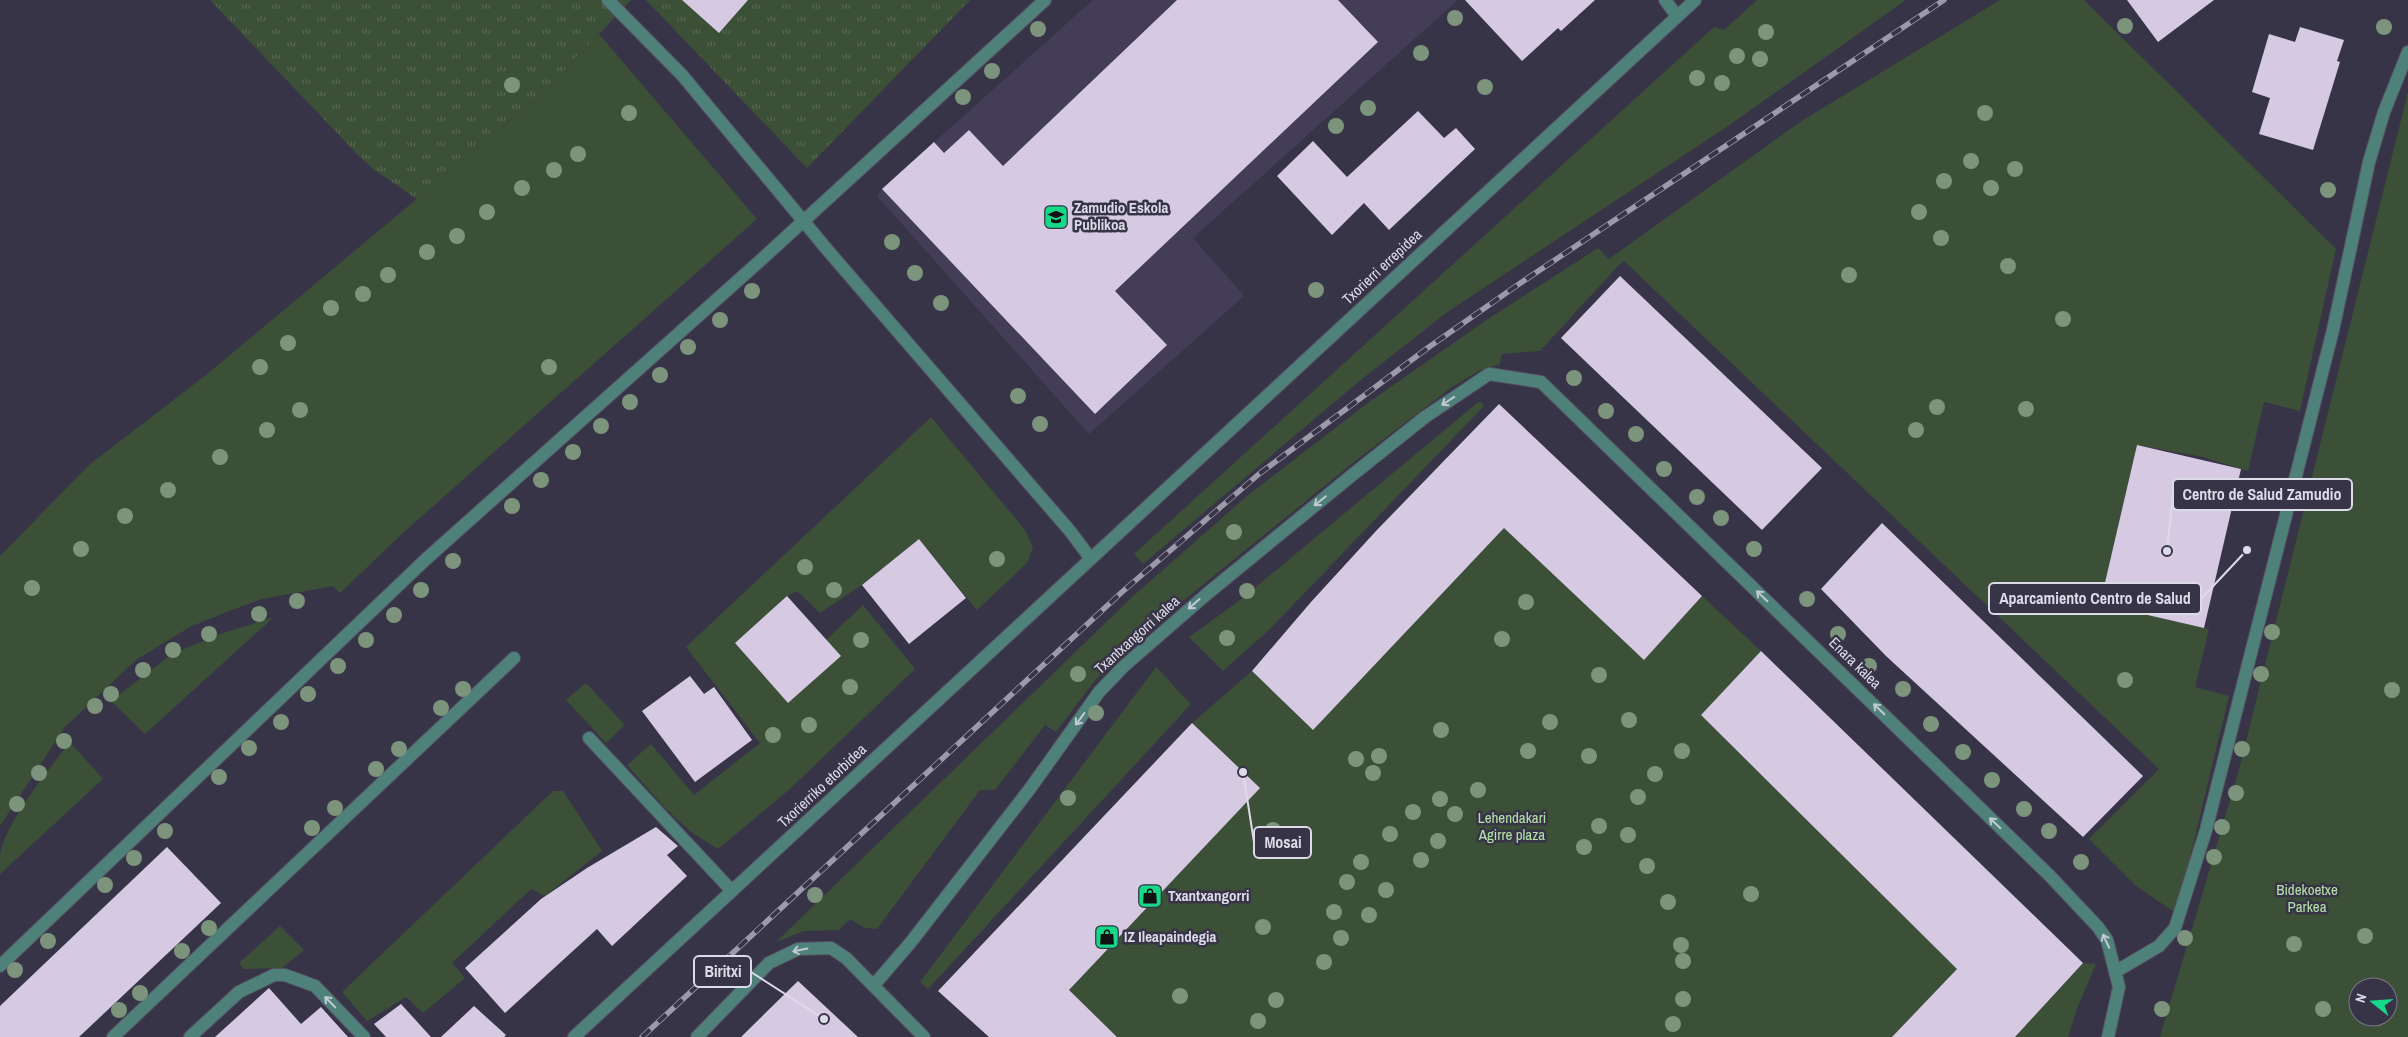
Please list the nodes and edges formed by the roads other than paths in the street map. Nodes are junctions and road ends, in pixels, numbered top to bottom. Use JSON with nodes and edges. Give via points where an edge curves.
{"nodes":[{"id":1,"x":608,"y":0,"type":"edge"},
{"id":2,"x":1045,"y":0,"type":"edge"},
{"id":3,"x":1665,"y":0,"type":"edge"},
{"id":4,"x":1695,"y":0,"type":"edge"},
{"id":5,"x":1677,"y":16,"type":"junction"},
{"id":6,"x":2408,"y":52,"type":"edge"},
{"id":7,"x":803,"y":220,"type":"junction"},
{"id":8,"x":1489,"y":374,"type":"joint"},
{"id":9,"x":1091,"y":559,"type":"junction"},
{"id":10,"x":514,"y":658,"type":"dead end"},
{"id":11,"x":589,"y":738,"type":"dead end"},
{"id":12,"x":732,"y":891,"type":"junction"},
{"id":13,"x":0,"y":966,"type":"edge"},
{"id":14,"x":2115,"y":972,"type":"junction"},
{"id":15,"x":874,"y":985,"type":"junction"},
{"id":16,"x":113,"y":1037,"type":"edge"},
{"id":17,"x":190,"y":1037,"type":"edge"},
{"id":18,"x":364,"y":1037,"type":"edge"},
{"id":19,"x":574,"y":1037,"type":"edge"},
{"id":20,"x":696,"y":1037,"type":"edge"},
{"id":21,"x":924,"y":1037,"type":"edge"},
{"id":22,"x":2108,"y":1037,"type":"edge"}],
"edges":[{"from":1,"to":7,"type":"street","via":[[682,75]]},
{"from":2,"to":7,"type":"street"},
{"from":3,"to":5,"type":"street"},
{"from":4,"to":5,"type":"street","name":"Txorierri errepidea"},
{"from":5,"to":9,"type":"street","name":"Txorierri errepidea"},
{"from":6,"to":14,"type":"street","via":[[2384,112],[2369,162],[2331,340],[2206,830],[2175,928],[2159,946]]},
{"from":7,"to":9,"type":"street","via":[[927,362]]},
{"from":7,"to":13,"type":"street","via":[[425,560]]},
{"from":14,"to":8,"type":"street","name":"Enara kalea","one_way":true,"via":[[2107,940],[2050,876],[1540,382]]},
{"from":8,"to":15,"type":"street","name":"Txantxangorri kalea","one_way":true,"via":[[1425,417],[1208,593],[1124,666],[1100,692],[912,942]]},
{"from":9,"to":12,"type":"street","name":"Txorierriko etorbidea"},
{"from":10,"to":16,"type":"street"},
{"from":11,"to":12,"type":"street"},
{"from":12,"to":19,"type":"street","name":"Txorierriko etorbidea"},
{"from":14,"to":22,"type":"street","name":"Enara kalea","via":[[2118,987]]},
{"from":15,"to":20,"type":"street","one_way":true,"via":[[831,948],[798,949],[768,963]]},
{"from":15,"to":21,"type":"street"},
{"from":18,"to":17,"type":"street","one_way":true,"via":[[315,986],[280,975],[239,992]]}]}
